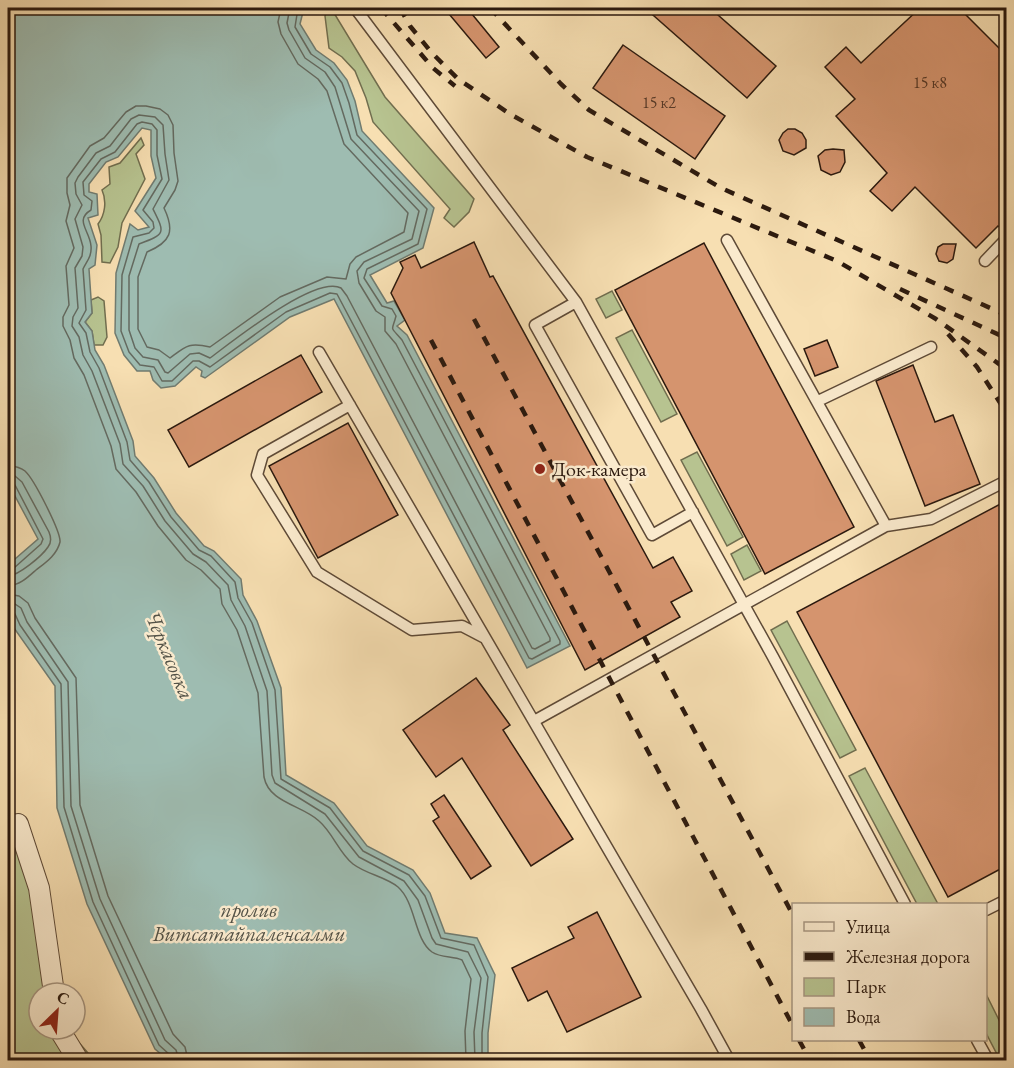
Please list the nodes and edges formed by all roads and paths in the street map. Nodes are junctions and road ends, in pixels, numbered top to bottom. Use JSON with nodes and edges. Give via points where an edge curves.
{"nodes":[{"id":1,"x":355,"y":8,"type":"edge"},
{"id":2,"x":1006,"y":239,"type":"edge"},
{"id":3,"x":727,"y":240,"type":"dead end"},
{"id":4,"x":986,"y":261,"type":"dead end"},
{"id":5,"x":576,"y":302,"type":"junction"},
{"id":6,"x":931,"y":347,"type":"dead end"},
{"id":7,"x":319,"y":352,"type":"dead end"},
{"id":8,"x":818,"y":401,"type":"junction"},
{"id":9,"x":350,"y":405,"type":"junction"},
{"id":10,"x":1006,"y":481,"type":"edge"},
{"id":11,"x":693,"y":512,"type":"junction"},
{"id":12,"x":886,"y":526,"type":"junction"},
{"id":13,"x":744,"y":604,"type":"junction"},
{"id":14,"x":486,"y":639,"type":"junction"},
{"id":15,"x":534,"y":721,"type":"junction"},
{"id":16,"x":18,"y":824,"type":"dead end"},
{"id":17,"x":1006,"y":900,"type":"edge"},
{"id":18,"x":904,"y":903,"type":"edge"},
{"id":19,"x":987,"y":910,"type":"edge"},
{"id":20,"x":52,"y":981,"type":"edge"},
{"id":21,"x":66,"y":1041,"type":"edge"},
{"id":22,"x":978,"y":1041,"type":"edge"},
{"id":23,"x":78,"y":1060,"type":"edge"},
{"id":24,"x":729,"y":1060,"type":"edge"},
{"id":25,"x":988,"y":1060,"type":"edge"}],
"edges":[{"from":1,"to":5,"type":"lane"},
{"from":2,"to":4,"type":"lane"},
{"from":3,"to":8,"type":"lane"},
{"from":5,"to":11,"type":"lane"},
{"from":5,"to":11,"type":"lane","via":[[535,325],[651,535]]},
{"from":6,"to":8,"type":"lane"},
{"from":7,"to":9,"type":"lane"},
{"from":8,"to":12,"type":"lane"},
{"from":9,"to":14,"type":"lane"},
{"from":9,"to":14,"type":"lane","via":[[263,454],[257,475],[317,572],[412,630],[462,626]]},
{"from":10,"to":12,"type":"lane","via":[[931,519]]},
{"from":11,"to":13,"type":"lane"},
{"from":12,"to":13,"type":"lane"},
{"from":13,"to":15,"type":"lane"},
{"from":13,"to":18,"type":"lane"},
{"from":14,"to":15,"type":"lane"},
{"from":15,"to":24,"type":"lane"},
{"from":16,"to":20,"type":"street","via":[[39,888]]},
{"from":17,"to":19,"type":"lane"},
{"from":21,"to":23,"type":"street"},
{"from":22,"to":25,"type":"lane"}]}
